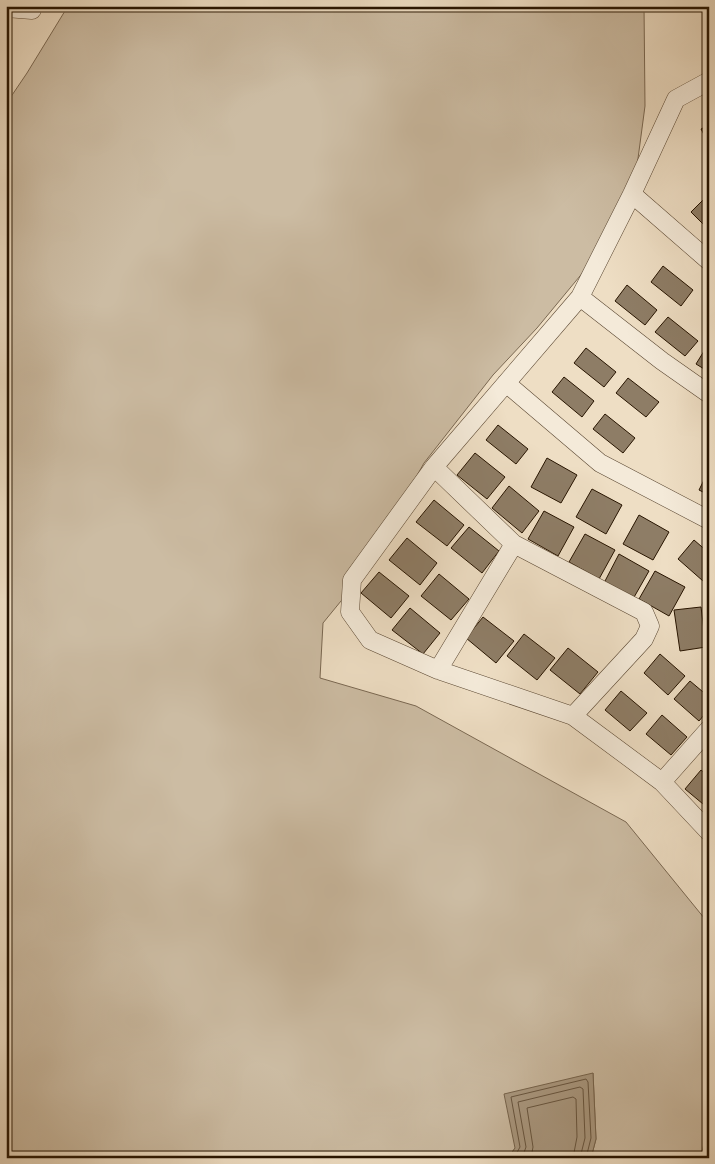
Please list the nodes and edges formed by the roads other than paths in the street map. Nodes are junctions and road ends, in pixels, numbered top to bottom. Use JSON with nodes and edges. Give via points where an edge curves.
{"nodes":[{"id":1,"x":6,"y":8,"type":"edge"},
{"id":2,"x":32,"y":10,"type":"dead end"},
{"id":3,"x":709,"y":81,"type":"edge"},
{"id":4,"x":632,"y":194,"type":"junction"},
{"id":5,"x":709,"y":261,"type":"edge"},
{"id":6,"x":580,"y":297,"type":"junction"},
{"id":7,"x":506,"y":383,"type":"junction"},
{"id":8,"x":709,"y":394,"type":"edge"},
{"id":9,"x":434,"y":467,"type":"junction"},
{"id":10,"x":709,"y":520,"type":"edge"},
{"id":11,"x":514,"y":544,"type":"junction"},
{"id":12,"x":438,"y":670,"type":"junction"},
{"id":13,"x":574,"y":716,"type":"junction"},
{"id":14,"x":709,"y":729,"type":"edge"},
{"id":15,"x":662,"y":782,"type":"junction"},
{"id":16,"x":709,"y":832,"type":"edge"}],
"edges":[{"from":1,"to":2,"type":"street"},
{"from":3,"to":4,"type":"street","via":[[676,99]]},
{"from":4,"to":5,"type":"street"},
{"from":4,"to":6,"type":"street"},
{"from":6,"to":7,"type":"street"},
{"from":6,"to":8,"type":"street"},
{"from":7,"to":9,"type":"street"},
{"from":7,"to":10,"type":"street","via":[[600,463]]},
{"from":9,"to":11,"type":"street"},
{"from":9,"to":12,"type":"street","via":[[352,580],[350,612],[370,640]]},
{"from":11,"to":12,"type":"street"},
{"from":11,"to":13,"type":"street","via":[[644,612],[650,626],[644,640]]},
{"from":12,"to":13,"type":"street"},
{"from":13,"to":15,"type":"street"},
{"from":14,"to":15,"type":"street"},
{"from":15,"to":16,"type":"street"}]}
